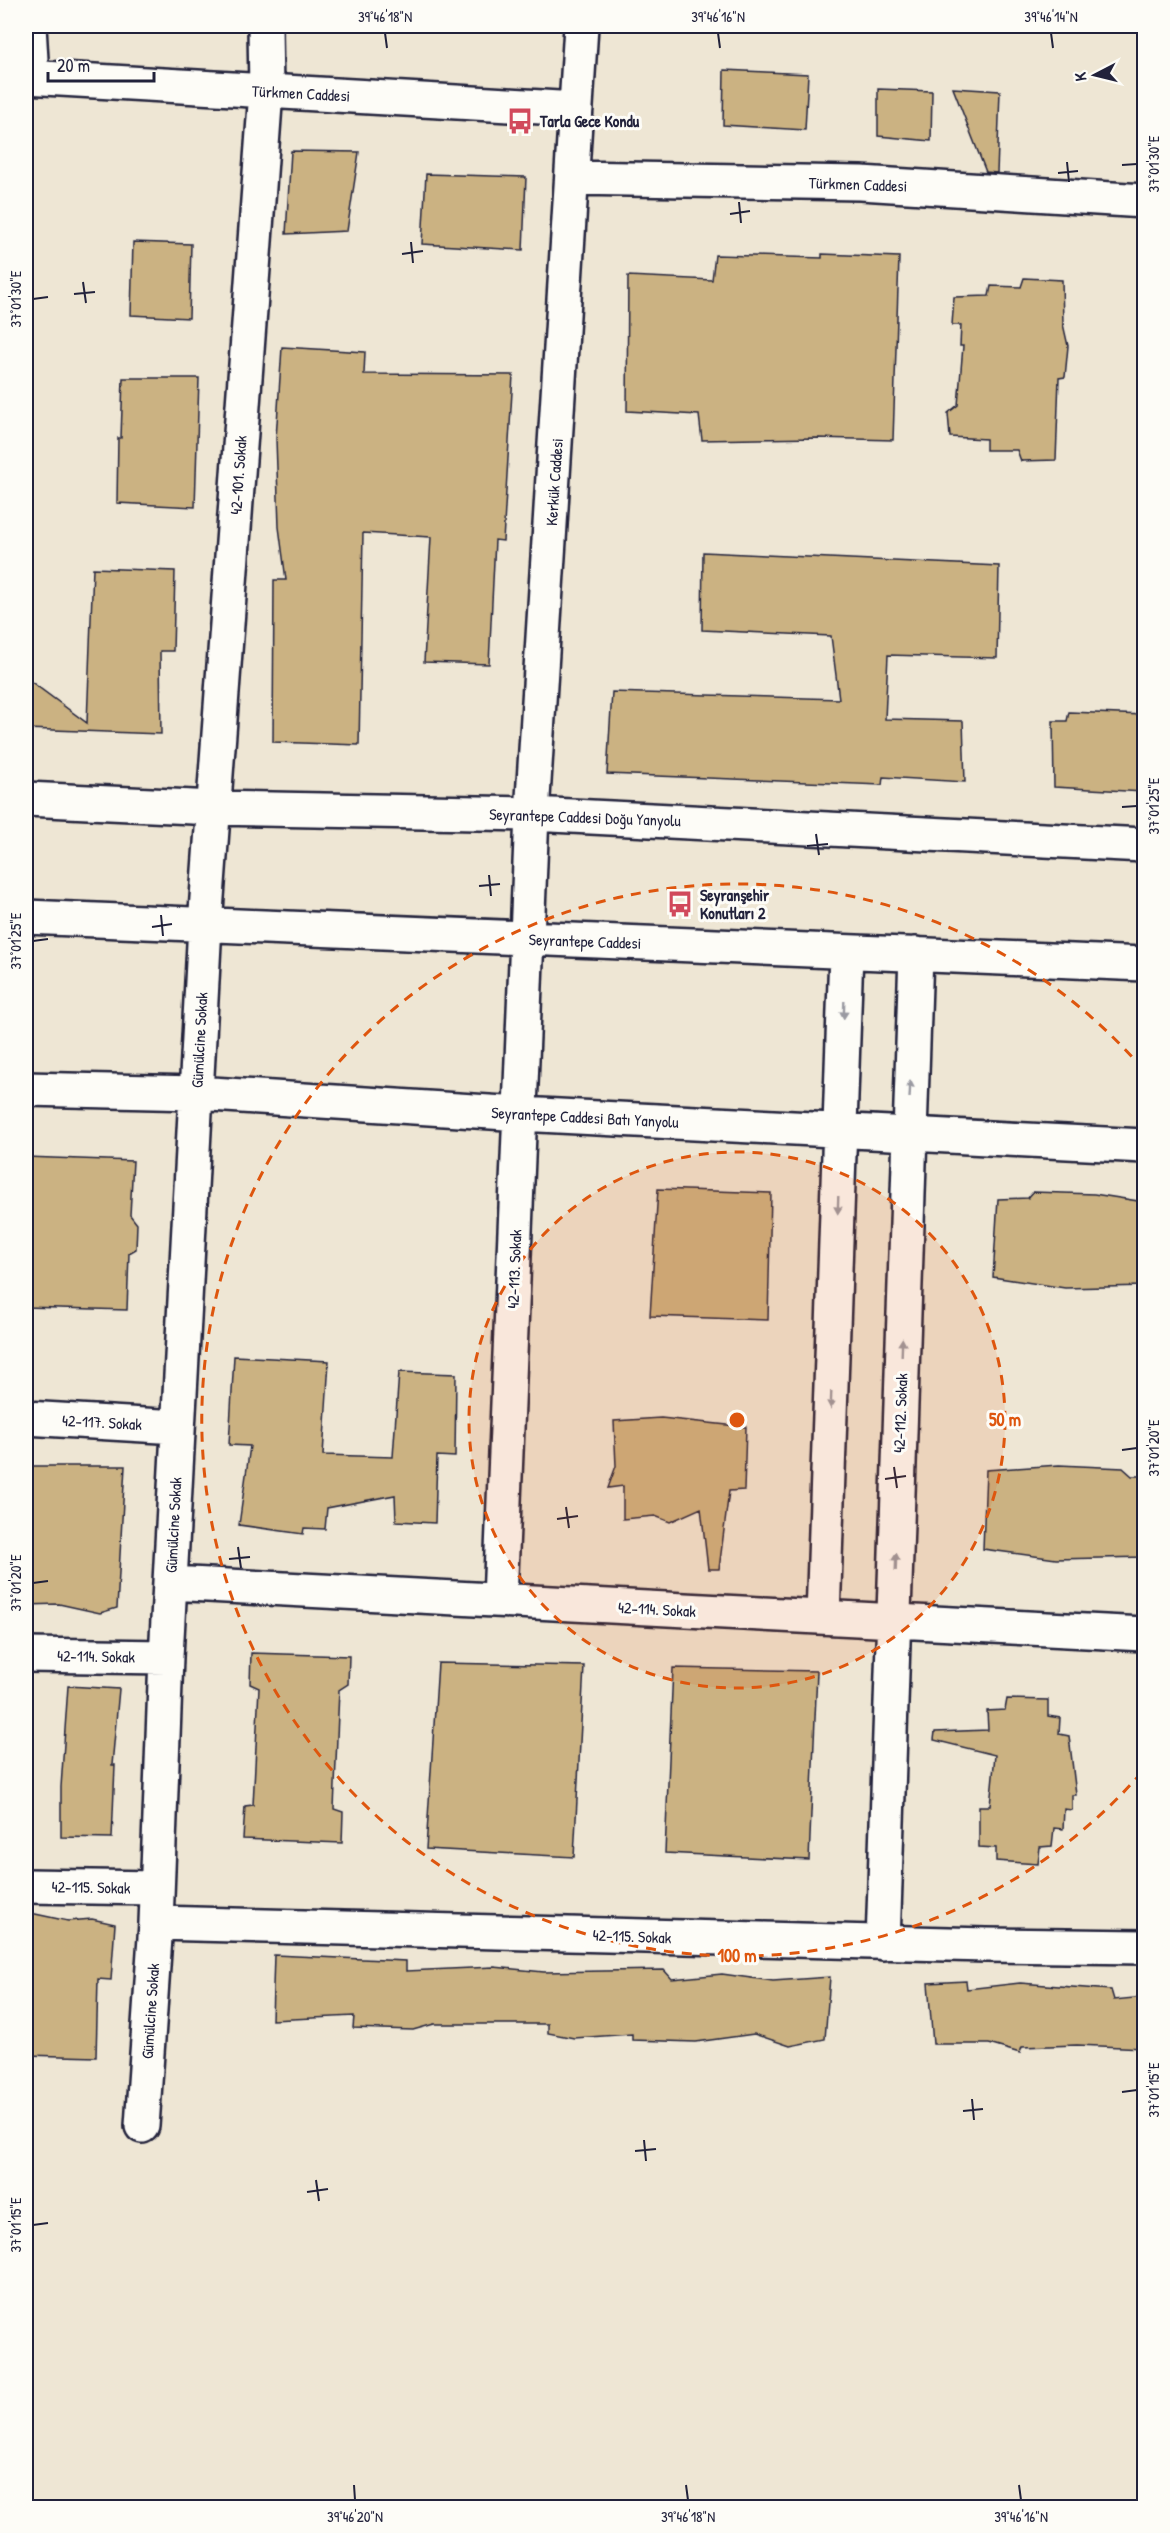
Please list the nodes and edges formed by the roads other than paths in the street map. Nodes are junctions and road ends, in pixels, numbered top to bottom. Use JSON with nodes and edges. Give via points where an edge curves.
{"nodes":[{"id":1,"x":29,"y":26,"type":"edge"},
{"id":2,"x":265,"y":26,"type":"edge"},
{"id":3,"x":581,"y":26,"type":"edge"},
{"id":4,"x":29,"y":77,"type":"edge"},
{"id":5,"x":266,"y":91,"type":"junction"},
{"id":6,"x":576,"y":109,"type":"junction"},
{"id":7,"x":572,"y":178,"type":"junction"},
{"id":8,"x":1144,"y":201,"type":"edge"},
{"id":9,"x":26,"y":799,"type":"edge"},
{"id":10,"x":214,"y":808,"type":"junction"},
{"id":11,"x":532,"y":814,"type":"junction"},
{"id":12,"x":1144,"y":845,"type":"edge"},
{"id":13,"x":26,"y":917,"type":"edge"},
{"id":14,"x":205,"y":925,"type":"junction"},
{"id":15,"x":529,"y":939,"type":"junction"},
{"id":16,"x":846,"y":952,"type":"junction"},
{"id":17,"x":916,"y":954,"type":"junction"},
{"id":18,"x":1144,"y":964,"type":"edge"},
{"id":19,"x":26,"y":1089,"type":"edge"},
{"id":20,"x":196,"y":1093,"type":"junction"},
{"id":21,"x":520,"y":1114,"type":"junction"},
{"id":22,"x":840,"y":1131,"type":"junction"},
{"id":23,"x":908,"y":1134,"type":"junction"},
{"id":24,"x":1144,"y":1146,"type":"edge"},
{"id":25,"x":26,"y":1418,"type":"edge"},
{"id":26,"x":178,"y":1427,"type":"junction"},
{"id":27,"x":170,"y":1583,"type":"junction"},
{"id":28,"x":500,"y":1600,"type":"junction"},
{"id":29,"x":823,"y":1617,"type":"junction"},
{"id":30,"x":894,"y":1621,"type":"junction"},
{"id":31,"x":1144,"y":1634,"type":"edge"},
{"id":32,"x":26,"y":1655,"type":"edge"},
{"id":33,"x":166,"y":1657,"type":"junction"},
{"id":34,"x":26,"y":1886,"type":"edge"},
{"id":35,"x":157,"y":1888,"type":"junction"},
{"id":36,"x":156,"y":1923,"type":"junction"},
{"id":37,"x":882,"y":1943,"type":"junction"},
{"id":38,"x":1144,"y":1947,"type":"edge"},
{"id":39,"x":142,"y":2126,"type":"dead end"}],
"edges":[{"from":1,"to":4,"type":"street"},
{"from":2,"to":5,"type":"street","name":"42-101. Sokak"},
{"from":3,"to":6,"type":"street","name":"Kerkük Caddesi"},
{"from":4,"to":5,"type":"street","name":"Türkmen Caddesi"},
{"from":5,"to":6,"type":"street","name":"Türkmen Caddesi"},
{"from":5,"to":10,"type":"street","name":"42-101. Sokak"},
{"from":6,"to":7,"type":"street","name":"Kerkük Caddesi"},
{"from":7,"to":8,"type":"street","name":"Türkmen Caddesi","via":[[861,183]]},
{"from":7,"to":11,"type":"street","name":"Kerkük Caddesi"},
{"from":9,"to":10,"type":"street","name":"Seyrantepe Caddesi Doğu Yanyolu"},
{"from":10,"to":11,"type":"street","name":"Seyrantepe Caddesi Doğu Yanyolu"},
{"from":10,"to":14,"type":"street","name":"42-101. Sokak"},
{"from":11,"to":12,"type":"street","name":"Seyrantepe Caddesi Doğu Yanyolu"},
{"from":11,"to":15,"type":"street","name":"Kerkük Caddesi"},
{"from":13,"to":14,"type":"street","name":"Seyrantepe Caddesi"},
{"from":14,"to":15,"type":"street","name":"Seyrantepe Caddesi"},
{"from":14,"to":20,"type":"street","name":"Gümülcine Sokak"},
{"from":15,"to":16,"type":"street","name":"Seyrantepe Caddesi"},
{"from":15,"to":21,"type":"street","name":"42-113. Sokak"},
{"from":16,"to":17,"type":"street","name":"Seyrantepe Caddesi"},
{"from":16,"to":22,"type":"street","one_way":true},
{"from":17,"to":18,"type":"street","name":"Seyrantepe Caddesi"},
{"from":23,"to":17,"type":"street","name":"42-112. Sokak","one_way":true},
{"from":19,"to":20,"type":"street","name":"Seyrantepe Caddesi Batı Yanyolu"},
{"from":20,"to":21,"type":"street","name":"Seyrantepe Caddesi Batı Yanyolu"},
{"from":20,"to":26,"type":"street","name":"Gümülcine Sokak"},
{"from":21,"to":22,"type":"street","name":"Seyrantepe Caddesi Batı Yanyolu"},
{"from":21,"to":28,"type":"street","name":"42-113. Sokak"},
{"from":22,"to":23,"type":"street","name":"Seyrantepe Caddesi Batı Yanyolu"},
{"from":22,"to":29,"type":"street","one_way":true},
{"from":23,"to":24,"type":"street","name":"Seyrantepe Caddesi Batı Yanyolu"},
{"from":30,"to":23,"type":"street","name":"42-112. Sokak","one_way":true},
{"from":25,"to":26,"type":"street","name":"42-117. Sokak"},
{"from":26,"to":27,"type":"street","name":"Gümülcine Sokak"},
{"from":27,"to":28,"type":"street","name":"42-114. Sokak"},
{"from":27,"to":33,"type":"street","name":"Gümülcine Sokak"},
{"from":28,"to":29,"type":"street","name":"42-114. Sokak"},
{"from":29,"to":30,"type":"street","name":"42-114. Sokak"},
{"from":30,"to":31,"type":"street","name":"42-114. Sokak"},
{"from":30,"to":37,"type":"street","name":"42-112. Sokak"},
{"from":32,"to":33,"type":"street","name":"42-114. Sokak"},
{"from":33,"to":35,"type":"street","name":"Gümülcine Sokak"},
{"from":34,"to":35,"type":"street","name":"42-115. Sokak"},
{"from":35,"to":36,"type":"street","name":"Gümülcine Sokak"},
{"from":36,"to":37,"type":"street","name":"42-115. Sokak"},
{"from":36,"to":39,"type":"street","name":"Gümülcine Sokak"},
{"from":37,"to":38,"type":"street","name":"42-115. Sokak"}]}
